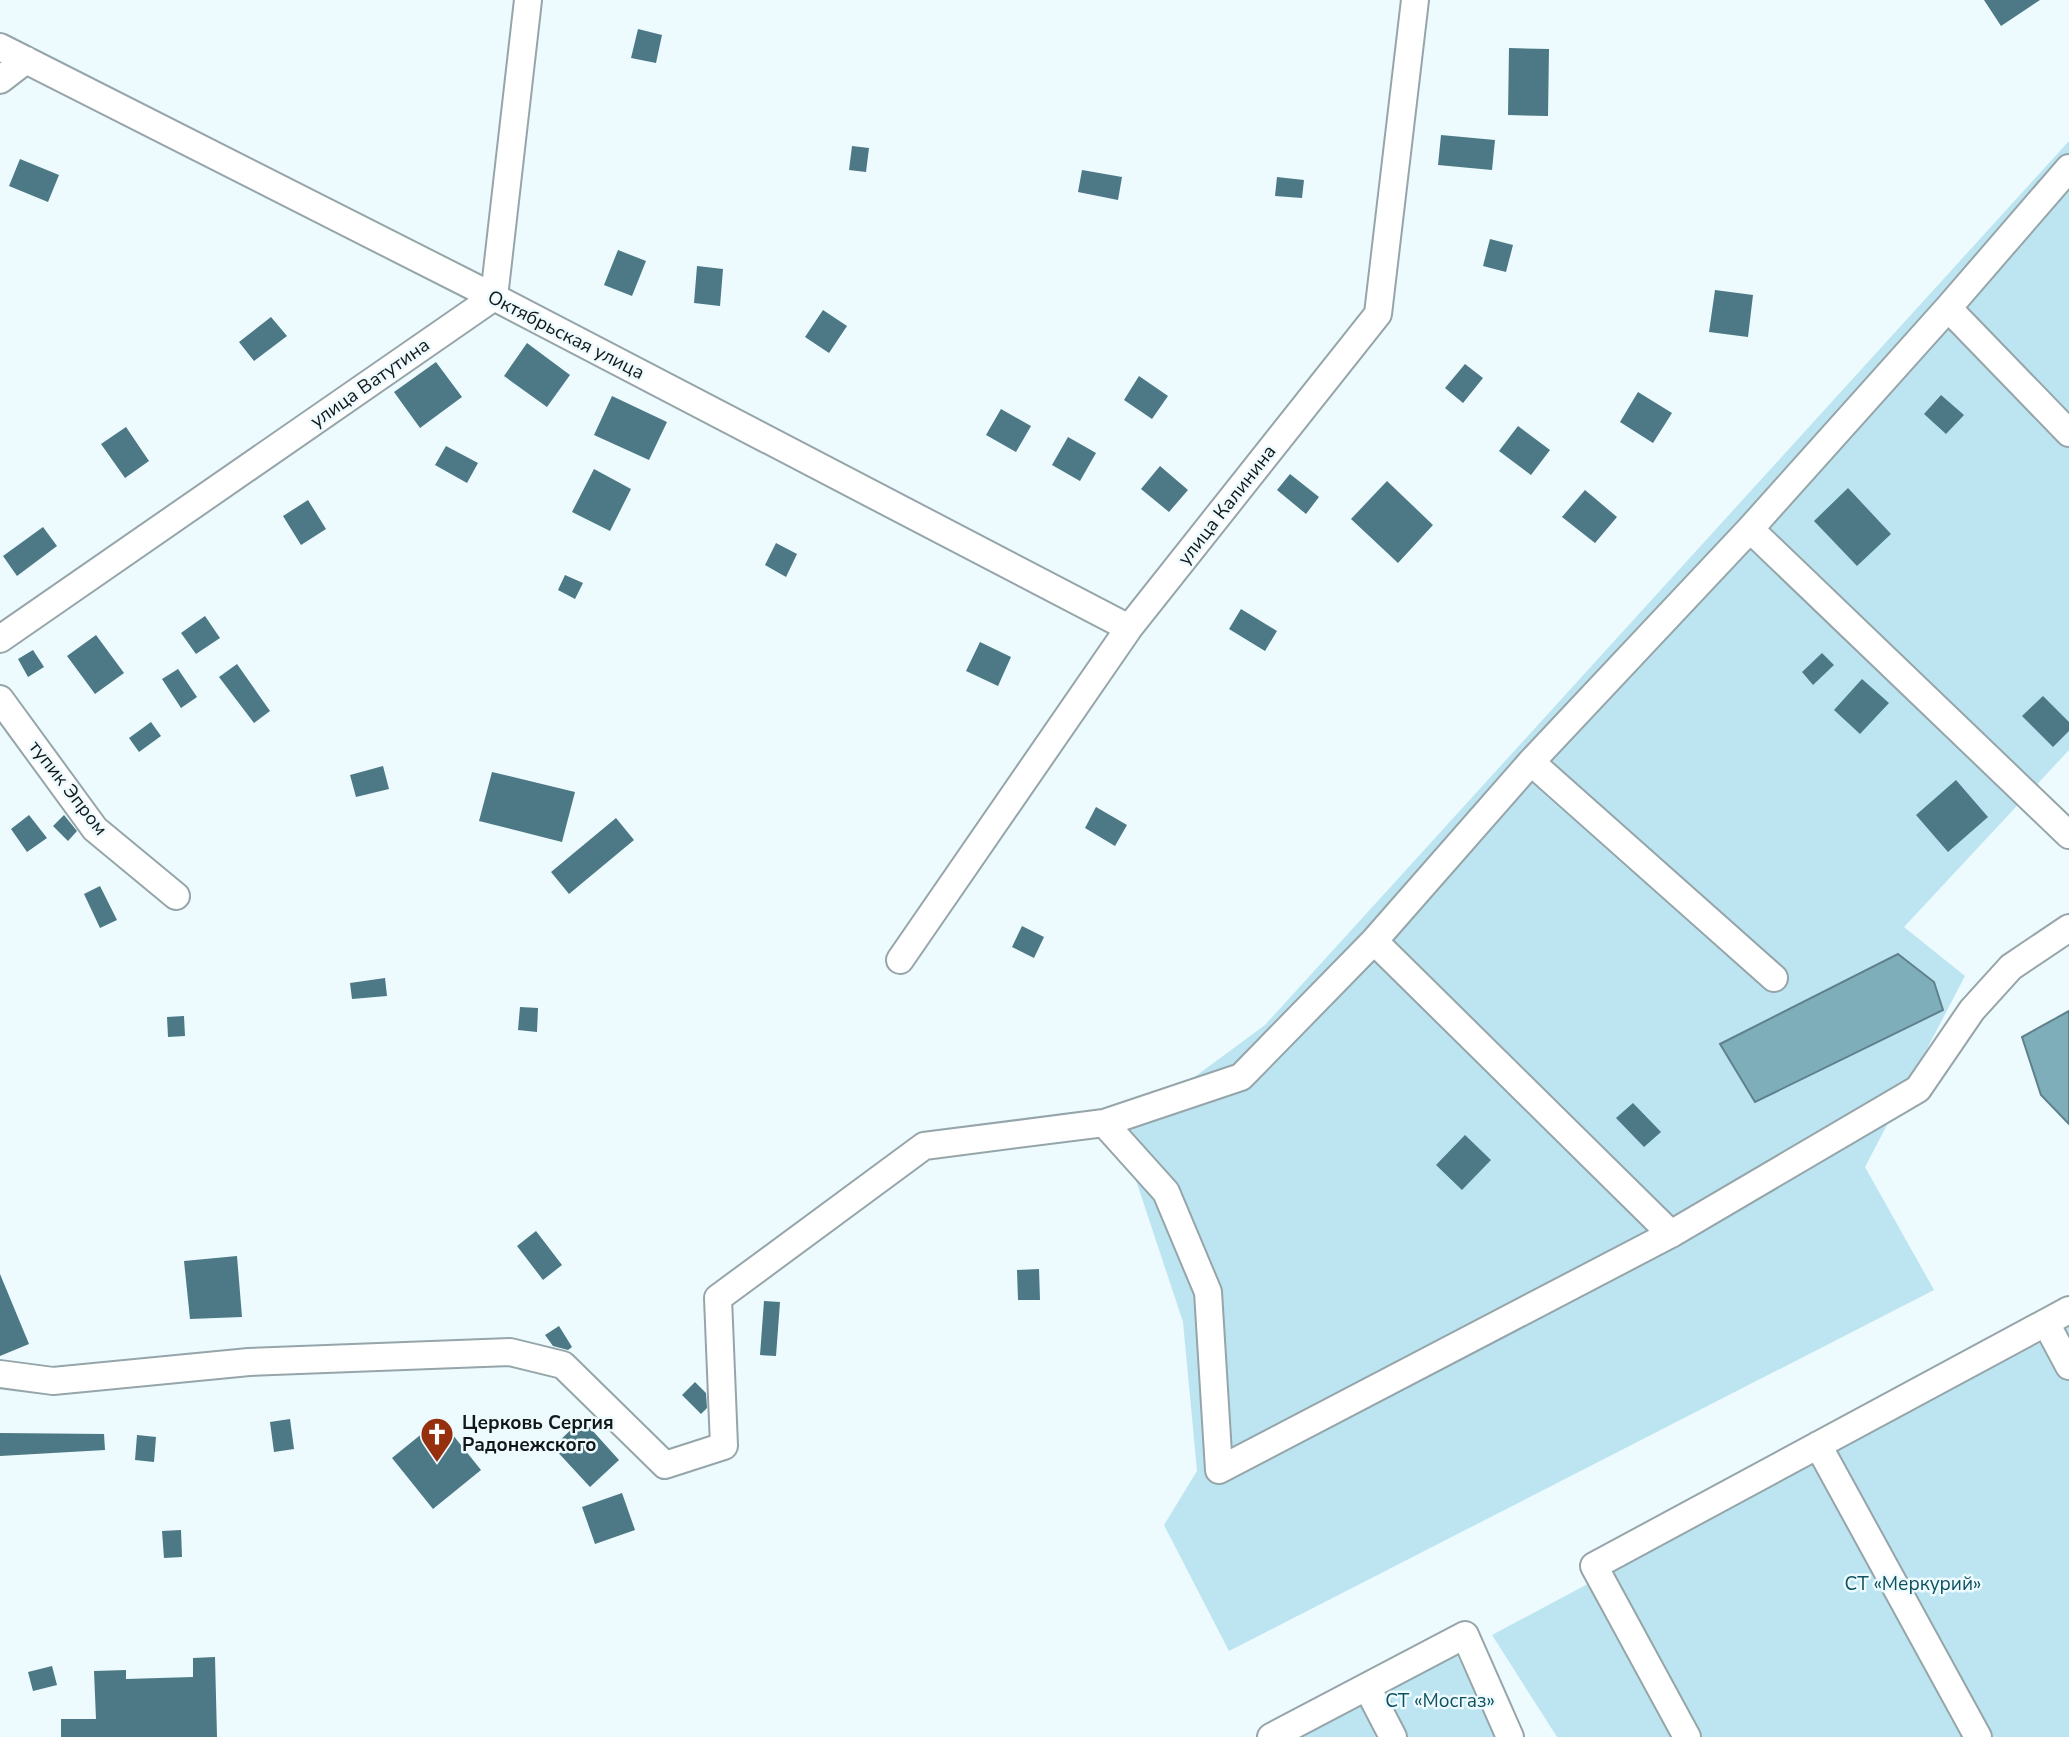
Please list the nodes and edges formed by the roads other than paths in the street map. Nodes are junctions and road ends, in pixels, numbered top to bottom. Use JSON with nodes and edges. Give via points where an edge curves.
{"nodes":[{"id":1,"x":528,"y":0,"type":"edge"},
{"id":2,"x":1415,"y":0,"type":"edge"},
{"id":3,"x":0,"y":47,"type":"edge"},
{"id":4,"x":26,"y":60,"type":"junction"},
{"id":5,"x":0,"y":80,"type":"edge"},
{"id":6,"x":2069,"y":168,"type":"edge"},
{"id":7,"x":494,"y":297,"type":"junction"},
{"id":8,"x":1948,"y":308,"type":"junction"},
{"id":9,"x":2069,"y":433,"type":"edge"},
{"id":10,"x":1751,"y":529,"type":"junction"},
{"id":11,"x":1129,"y":628,"type":"junction"},
{"id":12,"x":0,"y":639,"type":"edge"},
{"id":13,"x":0,"y":699,"type":"edge"},
{"id":14,"x":1531,"y":762,"type":"junction"},
{"id":15,"x":2069,"y":835,"type":"edge"},
{"id":16,"x":176,"y":896,"type":"dead end"},
{"id":17,"x":2069,"y":928,"type":"edge"},
{"id":18,"x":1374,"y":941,"type":"junction"},
{"id":19,"x":900,"y":960,"type":"dead end"},
{"id":20,"x":1774,"y":978,"type":"dead end"},
{"id":21,"x":1104,"y":1123,"type":"junction"},
{"id":22,"x":1671,"y":1234,"type":"junction"},
{"id":23,"x":2069,"y":1310,"type":"edge"},
{"id":24,"x":2046,"y":1322,"type":"junction"},
{"id":25,"x":2069,"y":1366,"type":"edge"},
{"id":26,"x":0,"y":1374,"type":"edge"},
{"id":27,"x":1818,"y":1445,"type":"junction"},
{"id":28,"x":1367,"y":1687,"type":"junction"},
{"id":29,"x":1271,"y":1737,"type":"edge"},
{"id":30,"x":1393,"y":1737,"type":"edge"},
{"id":31,"x":1510,"y":1737,"type":"edge"},
{"id":32,"x":1687,"y":1737,"type":"edge"},
{"id":33,"x":1978,"y":1737,"type":"edge"}],
"edges":[{"from":1,"to":7,"type":"street"},
{"from":2,"to":11,"type":"street","name":"улица Калинина","via":[[1378,314]]},
{"from":3,"to":4,"type":"street","name":"Октябрьская улица"},
{"from":4,"to":5,"type":"street"},
{"from":4,"to":7,"type":"street","name":"Октябрьская улица"},
{"from":6,"to":8,"type":"street"},
{"from":7,"to":11,"type":"street","name":"Октябрьская улица"},
{"from":7,"to":12,"type":"street","name":"улица Ватутина"},
{"from":8,"to":9,"type":"street"},
{"from":8,"to":10,"type":"street"},
{"from":10,"to":14,"type":"street"},
{"from":10,"to":15,"type":"street"},
{"from":11,"to":19,"type":"street","name":"улица Калинина"},
{"from":13,"to":16,"type":"street","name":"тупик Эпром","via":[[95,828]]},
{"from":14,"to":18,"type":"street"},
{"from":14,"to":20,"type":"street"},
{"from":17,"to":22,"type":"street","via":[[2011,967],[1980,1001],[1918,1089]]},
{"from":18,"to":21,"type":"street","via":[[1241,1077]]},
{"from":18,"to":22,"type":"street"},
{"from":21,"to":22,"type":"street","via":[[1166,1192],[1208,1292],[1219,1470]]},
{"from":21,"to":26,"type":"street","via":[[924,1146],[718,1298],[724,1446],[665,1465],[563,1364],[510,1352],[249,1362],[53,1381]]},
{"from":23,"to":24,"type":"street"},
{"from":24,"to":25,"type":"street"},
{"from":24,"to":27,"type":"street"},
{"from":27,"to":32,"type":"street","via":[[1594,1566]]},
{"from":27,"to":33,"type":"street"},
{"from":28,"to":29,"type":"street"},
{"from":28,"to":30,"type":"street"},
{"from":28,"to":31,"type":"street","via":[[1465,1635]]}]}
